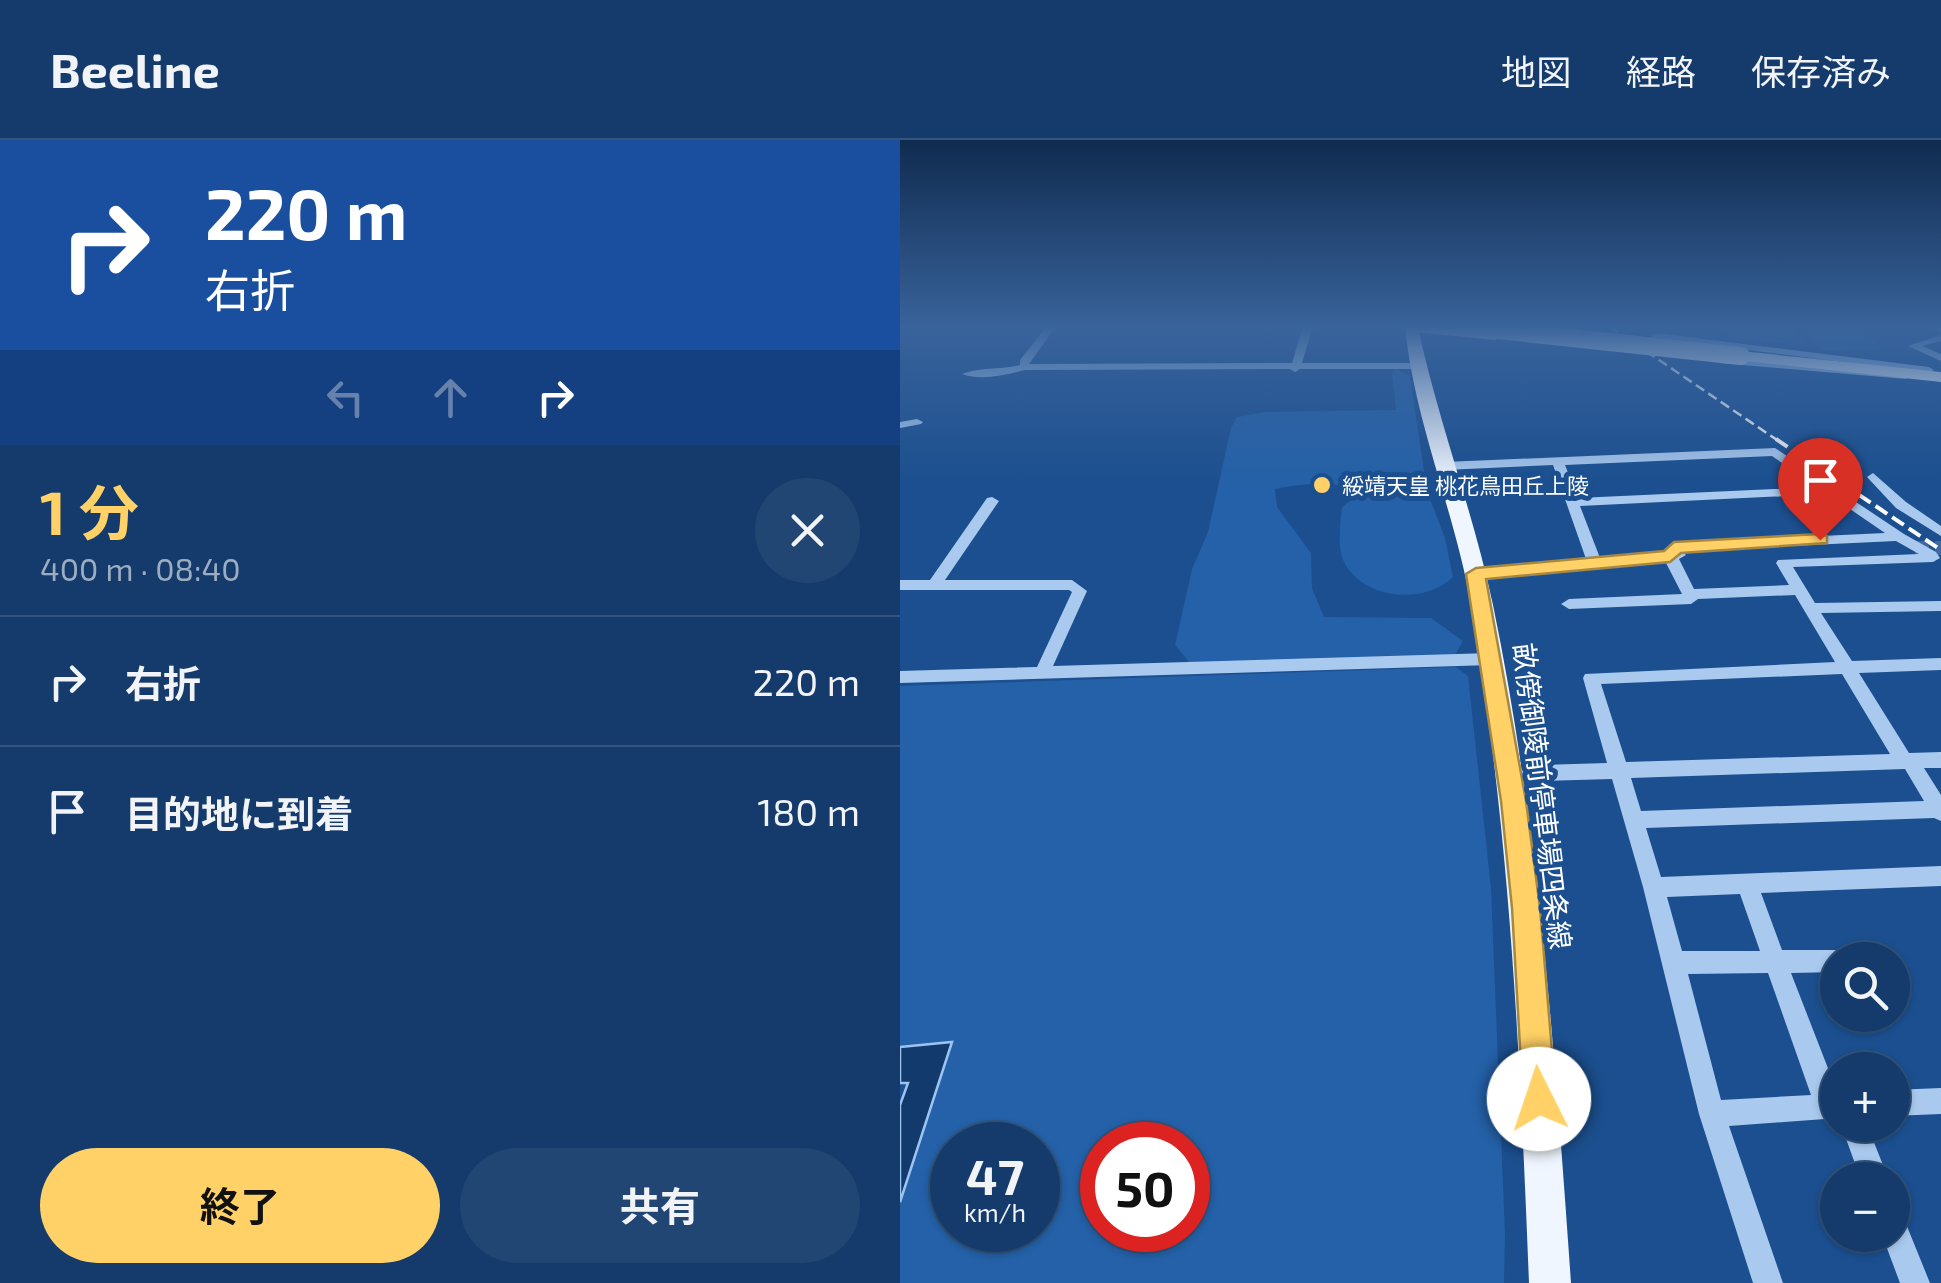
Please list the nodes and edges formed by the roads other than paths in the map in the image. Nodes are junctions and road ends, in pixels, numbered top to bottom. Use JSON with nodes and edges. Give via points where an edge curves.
{"nodes":[{"id":1,"x":1422,"y":379,"type":"edge"},
{"id":2,"x":917,"y":422,"type":"dead end"},
{"id":3,"x":900,"y":425,"type":"edge"},
{"id":4,"x":1558,"y":461,"type":"junction"},
{"id":5,"x":1445,"y":466,"type":"junction"},
{"id":6,"x":1874,"y":477,"type":"dead end"},
{"id":7,"x":1832,"y":490,"type":"junction"},
{"id":8,"x":992,"y":501,"type":"dead end"},
{"id":9,"x":1573,"y":502,"type":"junction"},
{"id":10,"x":1941,"y":532,"type":"edge"},
{"id":11,"x":1899,"y":537,"type":"junction"},
{"id":12,"x":1914,"y":548,"type":"tunnel mouth"},
{"id":13,"x":1670,"y":556,"type":"junction"},
{"id":14,"x":1937,"y":561,"type":"edge"},
{"id":15,"x":1594,"y":562,"type":"junction"},
{"id":16,"x":1476,"y":574,"type":"junction"},
{"id":17,"x":936,"y":584,"type":"junction"},
{"id":18,"x":900,"y":585,"type":"edge"},
{"id":19,"x":1800,"y":590,"type":"junction"},
{"id":20,"x":1689,"y":594,"type":"junction"},
{"id":21,"x":1569,"y":604,"type":"dead end"},
{"id":22,"x":1941,"y":606,"type":"edge"},
{"id":23,"x":1811,"y":608,"type":"junction"},
{"id":24,"x":1491,"y":659,"type":"junction"},
{"id":25,"x":1941,"y":664,"type":"edge"},
{"id":26,"x":1847,"y":667,"type":"junction"},
{"id":27,"x":1042,"y":673,"type":"junction"},
{"id":28,"x":900,"y":678,"type":"edge"},
{"id":29,"x":1941,"y":760,"type":"edge"},
{"id":30,"x":1907,"y":761,"type":"junction"},
{"id":31,"x":1618,"y":770,"type":"junction"},
{"id":32,"x":1510,"y":774,"type":"junction"},
{"id":33,"x":1940,"y":810,"type":"edge"},
{"id":34,"x":1634,"y":820,"type":"junction"},
{"id":35,"x":1941,"y":876,"type":"edge"},
{"id":36,"x":1747,"y":884,"type":"junction"},
{"id":37,"x":1654,"y":887,"type":"junction"},
{"id":38,"x":1820,"y":961,"type":"edge"},
{"id":39,"x":1674,"y":962,"type":"junction"},
{"id":40,"x":1775,"y":962,"type":"junction"},
{"id":41,"x":1820,"y":1074,"type":"edge"},
{"id":42,"x":1941,"y":1100,"type":"edge"},
{"id":43,"x":1910,"y":1102,"type":"edge"},
{"id":44,"x":1820,"y":1107,"type":"edge"},
{"id":45,"x":1712,"y":1114,"type":"junction"},
{"id":46,"x":1903,"y":1252,"type":"edge"},
{"id":47,"x":1550,"y":1283,"type":"edge"},
{"id":48,"x":1768,"y":1283,"type":"edge"},
{"id":49,"x":1916,"y":1283,"type":"edge"}],
"edges":[{"from":1,"to":5,"type":"main road","name":"畝傍御陵前停車場四条線"},
{"from":2,"to":3,"type":"street"},
{"from":4,"to":5,"type":"street"},
{"from":4,"to":7,"type":"street","via":[[1775,452]]},
{"from":4,"to":9,"type":"street"},
{"from":5,"to":16,"type":"main road","name":"畝傍御陵前停車場四条線"},
{"from":6,"to":10,"type":"street"},
{"from":7,"to":9,"type":"street"},
{"from":7,"to":11,"type":"street"},
{"from":8,"to":17,"type":"street"},
{"from":9,"to":15,"type":"street"},
{"from":11,"to":13,"type":"street","via":[[1674,547]]},
{"from":11,"to":14,"type":"street"},
{"from":12,"to":13,"type":"street"},
{"from":13,"to":15,"type":"street"},
{"from":13,"to":20,"type":"street"},
{"from":14,"to":19,"type":"street","via":[[1784,563]]},
{"from":15,"to":16,"type":"street"},
{"from":16,"to":24,"type":"main road","name":"畝傍御陵前停車場四条線"},
{"from":17,"to":18,"type":"street"},
{"from":17,"to":27,"type":"street","via":[[1072,585],[1080,591]]},
{"from":19,"to":20,"type":"street"},
{"from":19,"to":23,"type":"street"},
{"from":20,"to":21,"type":"street","via":[[1691,599]]},
{"from":22,"to":23,"type":"street"},
{"from":23,"to":26,"type":"street"},
{"from":24,"to":27,"type":"street"},
{"from":24,"to":32,"type":"main road","name":"畝傍御陵前停車場四条線"},
{"from":25,"to":26,"type":"street"},
{"from":26,"to":30,"type":"street"},
{"from":26,"to":31,"type":"street","via":[[1592,678]]},
{"from":27,"to":28,"type":"street"},
{"from":29,"to":30,"type":"street"},
{"from":30,"to":31,"type":"street"},
{"from":30,"to":33,"type":"street"},
{"from":31,"to":32,"type":"street"},
{"from":31,"to":34,"type":"street"},
{"from":32,"to":47,"type":"main road","name":"畝傍御陵前停車場四条線","via":[[1530,958]]},
{"from":33,"to":34,"type":"street"},
{"from":34,"to":37,"type":"street"},
{"from":35,"to":36,"type":"street"},
{"from":36,"to":37,"type":"street"},
{"from":36,"to":40,"type":"street"},
{"from":37,"to":39,"type":"street"},
{"from":38,"to":40,"type":"street"},
{"from":39,"to":40,"type":"street"},
{"from":39,"to":45,"type":"street"},
{"from":40,"to":41,"type":"street"},
{"from":42,"to":43,"type":"street"},
{"from":44,"to":45,"type":"street"},
{"from":45,"to":48,"type":"street"},
{"from":46,"to":49,"type":"street"}]}
